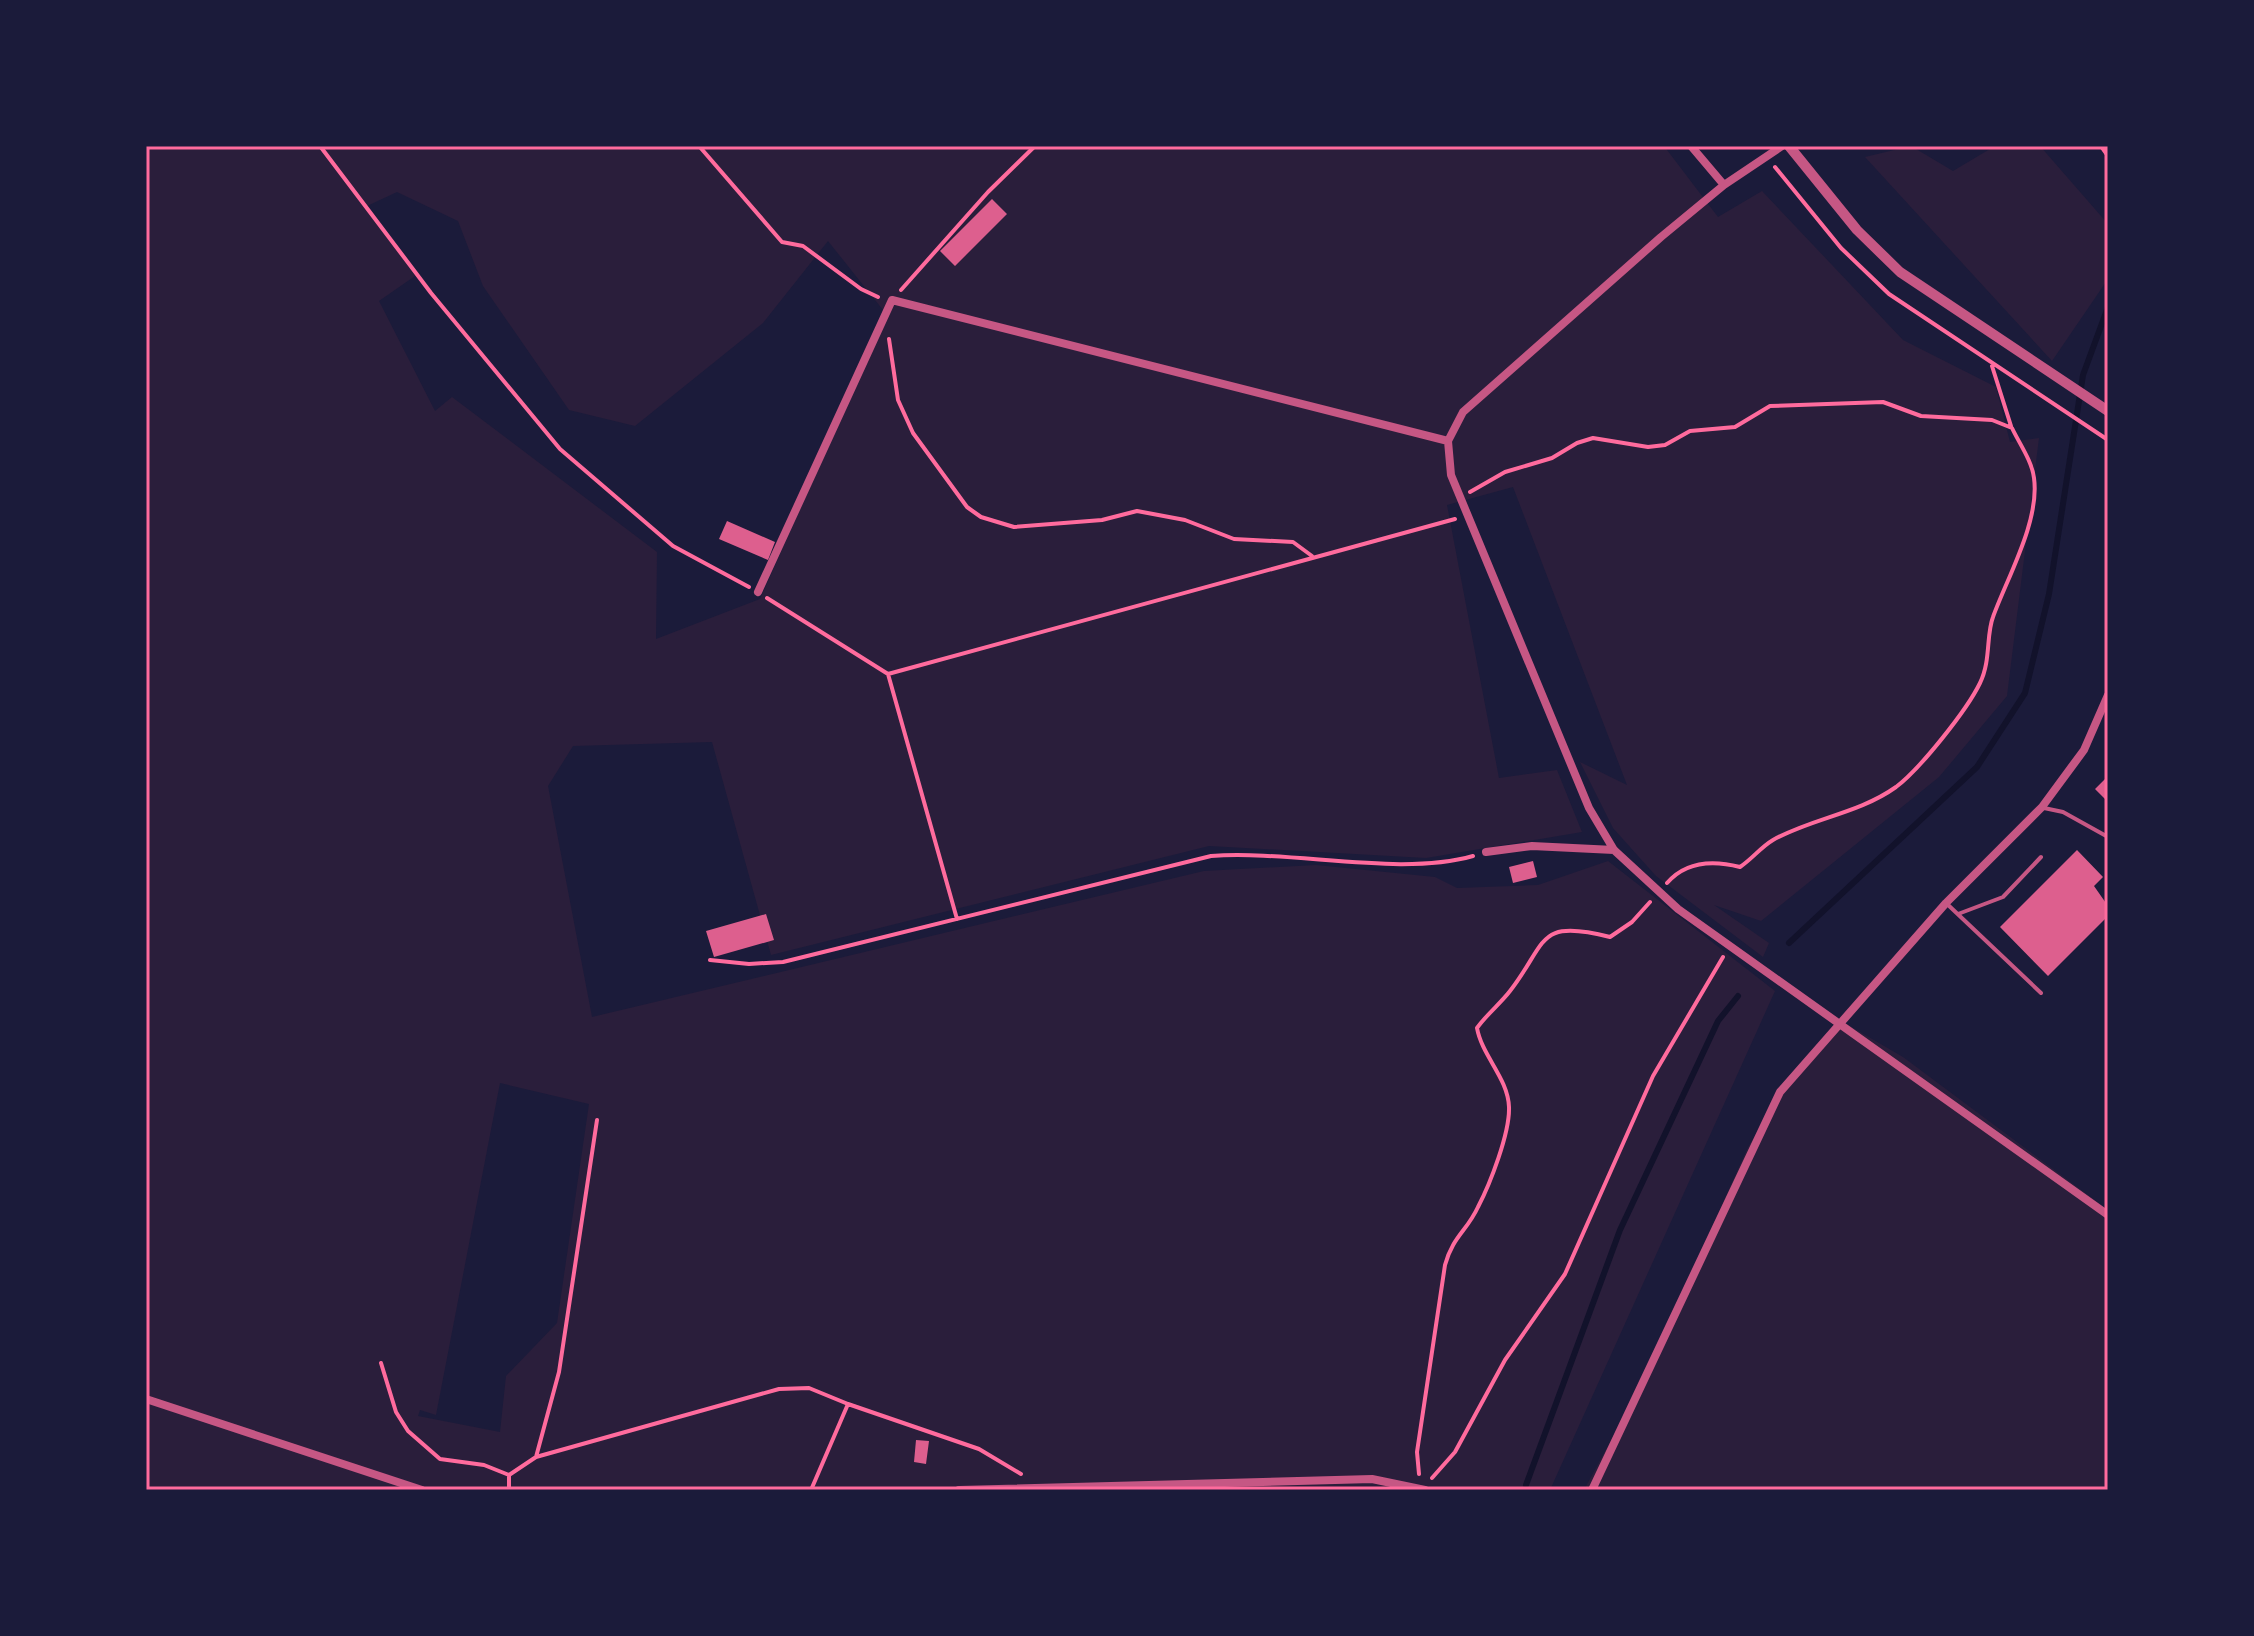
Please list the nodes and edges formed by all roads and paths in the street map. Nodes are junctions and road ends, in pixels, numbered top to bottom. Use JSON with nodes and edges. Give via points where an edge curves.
{"nodes":[{"id":1,"x":320,"y":146,"type":"edge"},
{"id":2,"x":699,"y":146,"type":"edge"},
{"id":3,"x":1035,"y":146,"type":"edge"},
{"id":4,"x":1691,"y":146,"type":"edge"},
{"id":5,"x":1782,"y":146,"type":"edge"},
{"id":6,"x":1789,"y":146,"type":"edge"},
{"id":7,"x":2101,"y":146,"type":"edge"},
{"id":8,"x":2108,"y":156,"type":"edge"},
{"id":9,"x":1724,"y":185,"type":"junction"},
{"id":10,"x":892,"y":300,"type":"junction"},
{"id":11,"x":889,"y":329,"type":"dead end"},
{"id":12,"x":1991,"y":363,"type":"dead end"},
{"id":13,"x":2032,"y":390,"type":"dead end"},
{"id":14,"x":2108,"y":411,"type":"edge"},
{"id":15,"x":2012,"y":428,"type":"junction"},
{"id":16,"x":2108,"y":440,"type":"edge"},
{"id":17,"x":1448,"y":441,"type":"junction"},
{"id":18,"x":1460,"y":499,"type":"junction"},
{"id":19,"x":1467,"y":516,"type":"junction"},
{"id":20,"x":1314,"y":558,"type":"junction"},
{"id":21,"x":758,"y":592,"type":"junction"},
{"id":22,"x":888,"y":674,"type":"junction"},
{"id":23,"x":2108,"y":695,"type":"edge"},
{"id":24,"x":2042,"y":807,"type":"junction"},
{"id":25,"x":2108,"y":837,"type":"edge"},
{"id":26,"x":1614,"y":850,"type":"junction"},
{"id":27,"x":1486,"y":852,"type":"joint"},
{"id":28,"x":2041,"y":857,"type":"dead end"},
{"id":29,"x":1659,"y":892,"type":"junction"},
{"id":30,"x":1946,"y":903,"type":"junction"},
{"id":31,"x":1958,"y":914,"type":"junction"},
{"id":32,"x":957,"y":919,"type":"junction"},
{"id":33,"x":1730,"y":946,"type":"junction"},
{"id":34,"x":710,"y":960,"type":"dead end"},
{"id":35,"x":2041,"y":993,"type":"dead end"},
{"id":36,"x":1842,"y":1022,"type":"junction"},
{"id":37,"x":597,"y":1120,"type":"dead end"},
{"id":38,"x":2108,"y":1215,"type":"edge"},
{"id":39,"x":381,"y":1363,"type":"dead end"},
{"id":40,"x":146,"y":1399,"type":"edge"},
{"id":41,"x":848,"y":1404,"type":"junction"},
{"id":42,"x":536,"y":1457,"type":"junction"},
{"id":43,"x":509,"y":1475,"type":"junction"},
{"id":44,"x":1035,"y":1486,"type":"junction"},
{"id":45,"x":422,"y":1490,"type":"edge"},
{"id":46,"x":509,"y":1490,"type":"edge"},
{"id":47,"x":811,"y":1490,"type":"edge"},
{"id":48,"x":959,"y":1490,"type":"edge"},
{"id":49,"x":1422,"y":1490,"type":"edge"},
{"id":50,"x":1592,"y":1490,"type":"edge"}],
"edges":[{"from":1,"to":21,"type":"path","via":[[431,293],[560,449],[673,546]]},
{"from":2,"to":10,"type":"path","via":[[782,242],[803,246],[861,289]]},
{"from":3,"to":10,"type":"path"},
{"from":4,"to":9,"type":"street"},
{"from":5,"to":9,"type":"street"},
{"from":6,"to":14,"type":"street","via":[[1857,230],[1900,272]]},
{"from":7,"to":8,"type":"path"},
{"from":9,"to":17,"type":"street","via":[[1463,412]]},
{"from":10,"to":17,"type":"street"},
{"from":10,"to":21,"type":"street"},
{"from":11,"to":20,"type":"path","via":[[898,400],[908,421],[936,468],[981,517],[1014,527],[1102,520],[1137,511],[1185,520],[1234,539],[1293,542]]},
{"from":12,"to":15,"type":"path"},
{"from":13,"to":16,"type":"path"},
{"from":15,"to":18,"type":"path","via":[[1992,420],[1921,416],[1883,402],[1770,406],[1735,427],[1690,431],[1665,445],[1593,438],[1505,472]]},
{"from":15,"to":29,"type":"path","via":[[2034,475],[2032,509],[2011,581],[1991,620],[1991,645],[1981,681],[1961,714],[1898,786],[1856,810],[1771,841],[1740,867],[1706,861],[1674,875]]},
{"from":17,"to":18,"type":"street","via":[[1447,458]]},
{"from":18,"to":19,"type":"street"},
{"from":19,"to":20,"type":"path"},
{"from":19,"to":26,"type":"street","via":[[1584,796]]},
{"from":20,"to":22,"type":"path"},
{"from":21,"to":22,"type":"path"},
{"from":22,"to":32,"type":"path"},
{"from":23,"to":24,"type":"street","via":[[2084,750]]},
{"from":24,"to":25,"type":"lane","via":[[2063,812]]},
{"from":24,"to":30,"type":"street"},
{"from":26,"to":27,"type":"street","via":[[1532,846]]},
{"from":26,"to":29,"type":"street"},
{"from":27,"to":32,"type":"path","via":[[1409,864],[1272,854],[1211,856]]},
{"from":28,"to":31,"type":"lane","via":[[2003,897]]},
{"from":29,"to":33,"type":"street"},
{"from":29,"to":49,"type":"path","via":[[1610,937],[1579,929],[1545,937],[1509,993],[1477,1028],[1503,1084],[1507,1126],[1478,1209],[1451,1243],[1445,1265],[1417,1452]]},
{"from":30,"to":31,"type":"lane"},
{"from":30,"to":36,"type":"street"},
{"from":31,"to":35,"type":"lane"},
{"from":32,"to":34,"type":"path","via":[[783,962]]},
{"from":33,"to":36,"type":"street"},
{"from":33,"to":49,"type":"path","via":[[1653,1076],[1565,1274],[1505,1360],[1455,1452]]},
{"from":36,"to":38,"type":"street"},
{"from":36,"to":50,"type":"street","via":[[1780,1092]]},
{"from":37,"to":42,"type":"path","via":[[559,1372]]},
{"from":39,"to":43,"type":"path","via":[[396,1412],[408,1431],[440,1459],[484,1465]]},
{"from":40,"to":45,"type":"street"},
{"from":41,"to":42,"type":"path","via":[[809,1388],[779,1389]]},
{"from":41,"to":44,"type":"path","via":[[979,1449]]},
{"from":41,"to":47,"type":"path"},
{"from":42,"to":43,"type":"path"},
{"from":43,"to":46,"type":"path"},
{"from":44,"to":48,"type":"street"},
{"from":44,"to":49,"type":"street","via":[[1372,1479]]}]}
